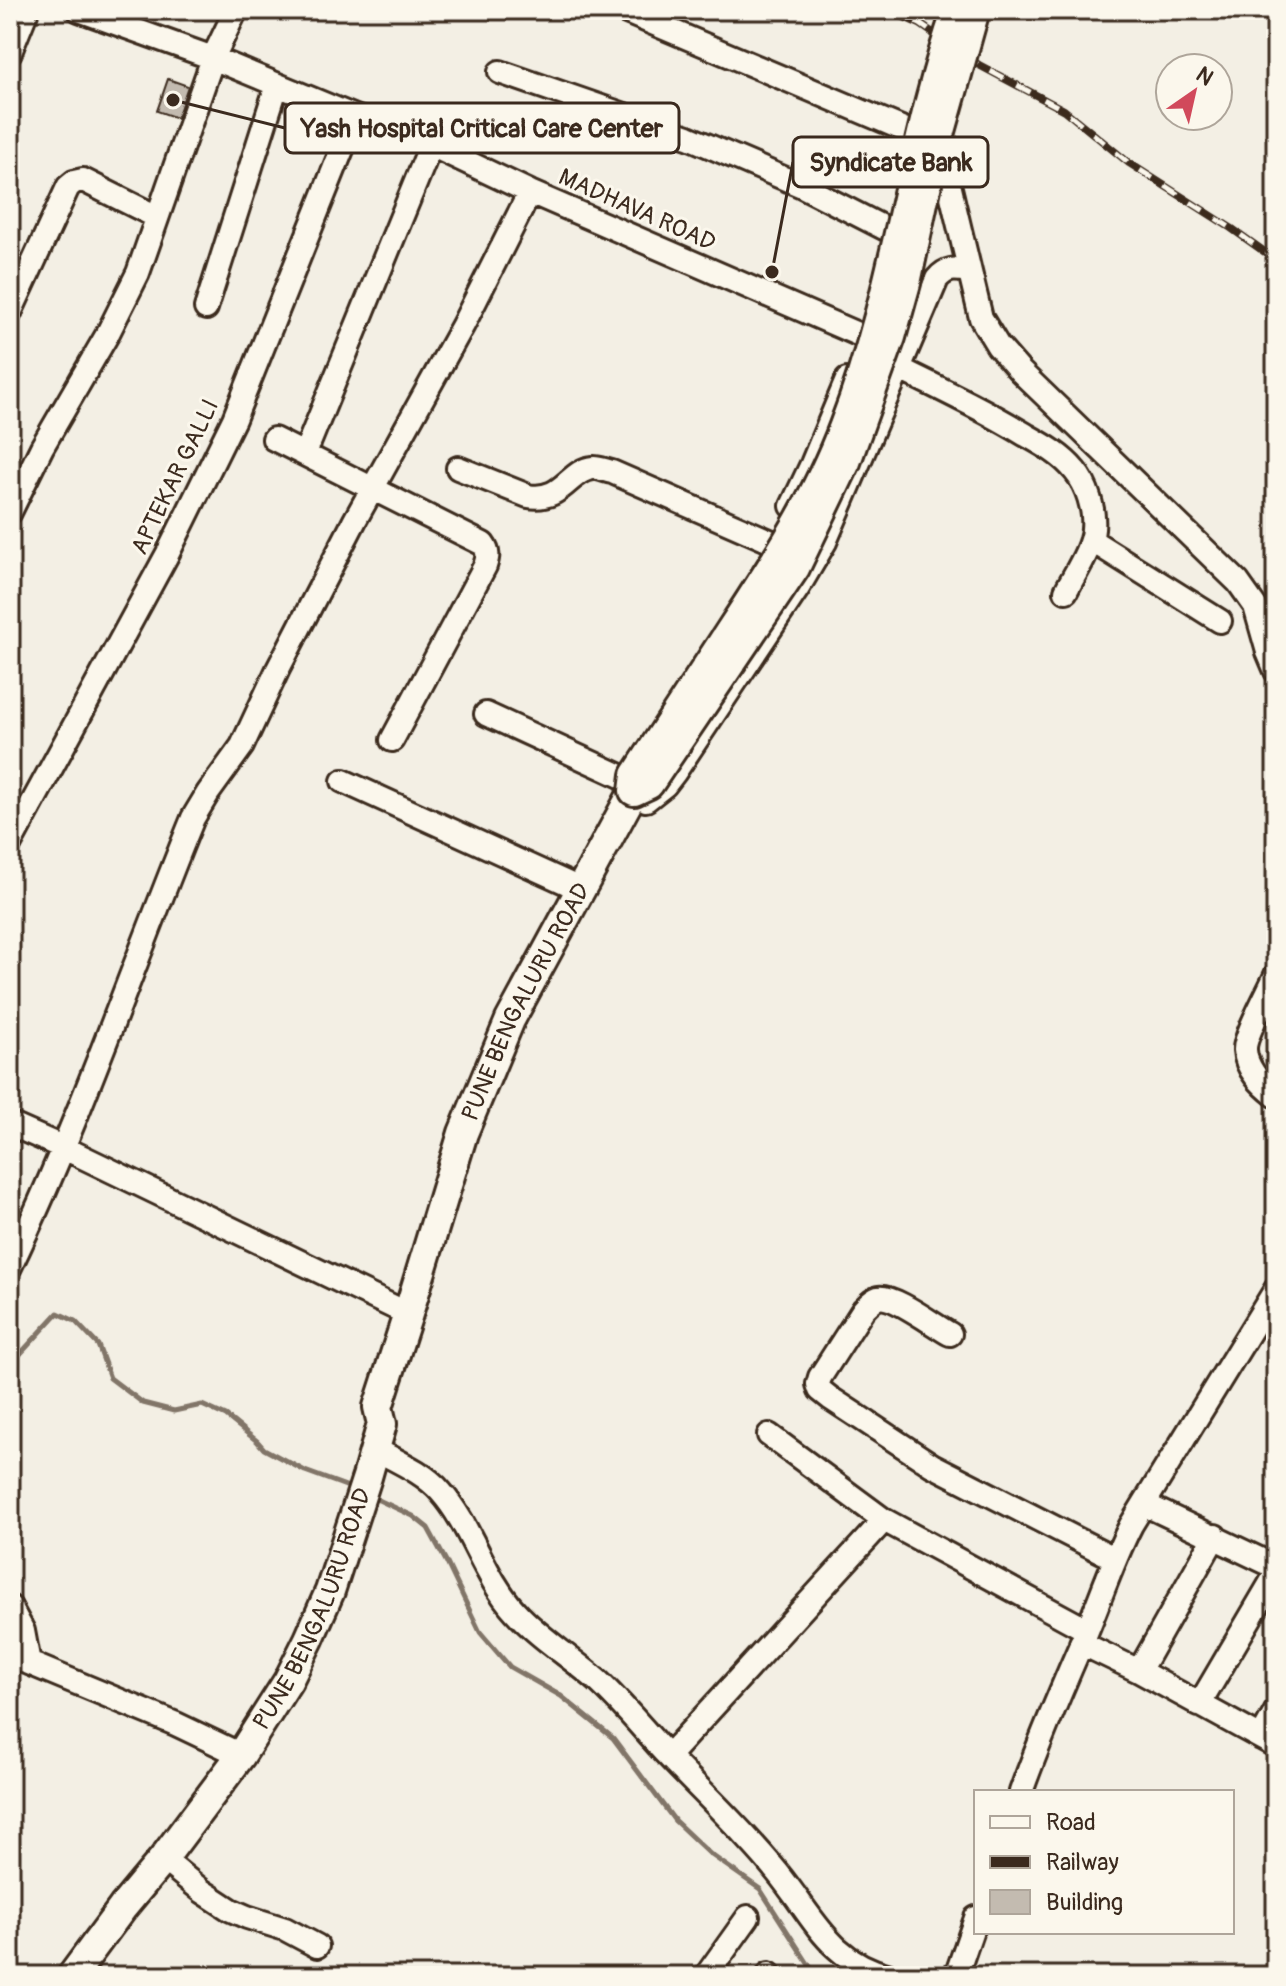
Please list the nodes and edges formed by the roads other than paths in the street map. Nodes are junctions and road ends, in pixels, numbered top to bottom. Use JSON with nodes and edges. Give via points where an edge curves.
{"nodes":[{"id":1,"x":27,"y":10,"type":"edge"},
{"id":2,"x":79,"y":10,"type":"edge"},
{"id":3,"x":236,"y":10,"type":"edge"},
{"id":4,"x":622,"y":10,"type":"edge"},
{"id":5,"x":957,"y":10,"type":"edge"},
{"id":6,"x":975,"y":10,"type":"edge"},
{"id":7,"x":10,"y":52,"type":"edge"},
{"id":8,"x":213,"y":58,"type":"junction"},
{"id":9,"x":500,"y":72,"type":"dead end"},
{"id":10,"x":277,"y":85,"type":"junction"},
{"id":11,"x":355,"y":117,"type":"junction"},
{"id":12,"x":908,"y":131,"type":"junction"},
{"id":13,"x":431,"y":145,"type":"junction"},
{"id":14,"x":530,"y":192,"type":"junction"},
{"id":15,"x":157,"y":217,"type":"junction"},
{"id":16,"x":888,"y":230,"type":"junction"},
{"id":17,"x":969,"y":271,"type":"junction"},
{"id":18,"x":206,"y":308,"type":"dead end"},
{"id":19,"x":10,"y":313,"type":"edge"},
{"id":20,"x":862,"y":336,"type":"junction"},
{"id":21,"x":900,"y":369,"type":"junction"},
{"id":22,"x":274,"y":439,"type":"dead end"},
{"id":23,"x":305,"y":453,"type":"junction"},
{"id":24,"x":458,"y":468,"type":"dead end"},
{"id":25,"x":373,"y":489,"type":"junction"},
{"id":26,"x":10,"y":512,"type":"edge"},
{"id":27,"x":1091,"y":540,"type":"junction"},
{"id":28,"x":772,"y":542,"type":"junction"},
{"id":29,"x":1066,"y":591,"type":"dead end"},
{"id":30,"x":1220,"y":621,"type":"dead end"},
{"id":31,"x":1276,"y":671,"type":"edge"},
{"id":32,"x":486,"y":714,"type":"dead end"},
{"id":33,"x":392,"y":740,"type":"dead end"},
{"id":34,"x":343,"y":781,"type":"dead end"},
{"id":35,"x":627,"y":792,"type":"junction"},
{"id":36,"x":10,"y":844,"type":"edge"},
{"id":37,"x":580,"y":889,"type":"junction"},
{"id":38,"x":1276,"y":975,"type":"edge"},
{"id":39,"x":1276,"y":1096,"type":"edge"},
{"id":40,"x":10,"y":1124,"type":"edge"},
{"id":41,"x":62,"y":1147,"type":"junction"},
{"id":42,"x":20,"y":1219,"type":"edge"},
{"id":43,"x":10,"y":1267,"type":"edge"},
{"id":44,"x":1276,"y":1289,"type":"edge"},
{"id":45,"x":408,"y":1314,"type":"junction"},
{"id":46,"x":950,"y":1334,"type":"dead end"},
{"id":47,"x":378,"y":1407,"type":"junction"},
{"id":48,"x":769,"y":1435,"type":"dead end"},
{"id":49,"x":375,"y":1449,"type":"junction"},
{"id":50,"x":359,"y":1472,"type":"junction"},
{"id":51,"x":1144,"y":1504,"type":"junction"},
{"id":52,"x":884,"y":1520,"type":"junction"},
{"id":53,"x":1215,"y":1536,"type":"junction"},
{"id":54,"x":1114,"y":1558,"type":"junction"},
{"id":55,"x":1276,"y":1567,"type":"edge"},
{"id":56,"x":1276,"y":1574,"type":"edge"},
{"id":57,"x":10,"y":1607,"type":"edge"},
{"id":58,"x":1084,"y":1636,"type":"junction"},
{"id":59,"x":20,"y":1660,"type":"edge"},
{"id":60,"x":1139,"y":1671,"type":"junction"},
{"id":61,"x":1199,"y":1705,"type":"junction"},
{"id":62,"x":1276,"y":1711,"type":"edge"},
{"id":63,"x":1269,"y":1742,"type":"edge"},
{"id":64,"x":235,"y":1752,"type":"junction"},
{"id":65,"x":668,"y":1756,"type":"junction"},
{"id":66,"x":1022,"y":1790,"type":"edge"},
{"id":67,"x":163,"y":1859,"type":"junction"},
{"id":68,"x":748,"y":1917,"type":"dead end"},
{"id":69,"x":974,"y":1924,"type":"edge"},
{"id":70,"x":317,"y":1946,"type":"dead end"},
{"id":71,"x":51,"y":1976,"type":"edge"},
{"id":72,"x":72,"y":1976,"type":"edge"},
{"id":73,"x":706,"y":1976,"type":"edge"},
{"id":74,"x":890,"y":1976,"type":"edge"},
{"id":75,"x":956,"y":1976,"type":"edge"}],
"edges":[{"from":1,"to":7,"type":"street"},
{"from":2,"to":8,"type":"street","name":"MADHAVA ROAD"},
{"from":3,"to":8,"type":"street"},
{"from":4,"to":12,"type":"street"},
{"from":5,"to":35,"type":"main road","name":"PUNE BENGALURU ROAD","bridge":true,"via":[[885,292],[844,427],[802,517]]},
{"from":6,"to":35,"type":"main road","bridge":true,"via":[[891,337],[846,462],[795,568],[649,784]]},
{"from":8,"to":10,"type":"street","name":"MADHAVA ROAD"},
{"from":8,"to":15,"type":"street"},
{"from":9,"to":16,"type":"street","via":[[688,137]]},
{"from":10,"to":11,"type":"street","name":"MADHAVA ROAD"},
{"from":10,"to":18,"type":"street"},
{"from":11,"to":13,"type":"street","name":"MADHAVA ROAD"},
{"from":11,"to":36,"type":"street","name":"APTEKAR GALLI","via":[[234,419],[168,553]]},
{"from":12,"to":16,"type":"street"},
{"from":12,"to":17,"type":"street","via":[[927,143],[942,166]]},
{"from":13,"to":14,"type":"street","name":"MADHAVA ROAD"},
{"from":13,"to":23,"type":"street"},
{"from":14,"to":20,"type":"street","name":"MADHAVA ROAD"},
{"from":14,"to":25,"type":"street"},
{"from":15,"to":19,"type":"street","via":[[83,180],[74,182]]},
{"from":15,"to":26,"type":"street","via":[[126,298]]},
{"from":16,"to":20,"type":"street"},
{"from":17,"to":21,"type":"street","via":[[951,268],[937,279]]},
{"from":17,"to":31,"type":"street","via":[[981,318],[998,346],[1238,582],[1255,606]]},
{"from":20,"to":28,"type":"street","via":[[812,464]]},
{"from":21,"to":27,"type":"street","via":[[1003,421],[1065,461],[1087,492],[1094,527]]},
{"from":21,"to":35,"type":"street","via":[[825,542],[798,588],[665,785],[647,800]]},
{"from":22,"to":23,"type":"street"},
{"from":23,"to":25,"type":"street"},
{"from":24,"to":28,"type":"street","via":[[540,498],[594,467]]},
{"from":25,"to":33,"type":"street","via":[[483,544],[488,557]]},
{"from":25,"to":41,"type":"street","via":[[242,746],[193,818]]},
{"from":27,"to":29,"type":"street"},
{"from":27,"to":30,"type":"street"},
{"from":28,"to":35,"type":"street","via":[[633,756]]},
{"from":32,"to":35,"type":"street"},
{"from":34,"to":37,"type":"street"},
{"from":35,"to":37,"type":"main road","name":"PUNE BENGALURU ROAD"},
{"from":37,"to":45,"type":"main road","name":"PUNE BENGALURU ROAD","via":[[510,1020],[463,1133]]},
{"from":38,"to":39,"type":"street","via":[[1245,1051],[1260,1083]]},
{"from":40,"to":41,"type":"street"},
{"from":41,"to":42,"type":"street"},
{"from":41,"to":45,"type":"street"},
{"from":42,"to":43,"type":"street"},
{"from":44,"to":51,"type":"street"},
{"from":45,"to":47,"type":"main road","name":"PUNE BENGALURU ROAD"},
{"from":46,"to":54,"type":"street","via":[[879,1297],[870,1302],[820,1377],[820,1390],[932,1465]]},
{"from":47,"to":49,"type":"main road","name":"PUNE BENGALURU ROAD","via":[[382,1424]]},
{"from":47,"to":50,"type":"main road","via":[[366,1421]]},
{"from":48,"to":52,"type":"street"},
{"from":49,"to":50,"type":"main road","name":"PUNE BENGALURU ROAD"},
{"from":49,"to":65,"type":"street","via":[[439,1489],[512,1608],[598,1681]]},
{"from":50,"to":64,"type":"main road","name":"PUNE BENGALURU ROAD","via":[[330,1591],[309,1639],[288,1681]]},
{"from":51,"to":53,"type":"street"},
{"from":51,"to":54,"type":"street"},
{"from":52,"to":58,"type":"street"},
{"from":52,"to":65,"type":"street"},
{"from":53,"to":55,"type":"street"},
{"from":53,"to":60,"type":"street"},
{"from":54,"to":58,"type":"street"},
{"from":56,"to":61,"type":"street"},
{"from":57,"to":59,"type":"street","via":[[23,1631]]},
{"from":58,"to":60,"type":"street"},
{"from":58,"to":66,"type":"street"},
{"from":59,"to":64,"type":"street"},
{"from":60,"to":61,"type":"street"},
{"from":61,"to":63,"type":"street"},
{"from":62,"to":63,"type":"street"},
{"from":64,"to":67,"type":"main road","name":"PUNE BENGALURU ROAD"},
{"from":64,"to":71,"type":"main road","via":[[101,1907]]},
{"from":65,"to":74,"type":"street","via":[[728,1815],[845,1956]]},
{"from":67,"to":70,"type":"street","via":[[231,1910]]},
{"from":67,"to":72,"type":"main road","name":"PUNE BENGALURU ROAD"},
{"from":68,"to":73,"type":"street"},
{"from":69,"to":75,"type":"street"}]}
